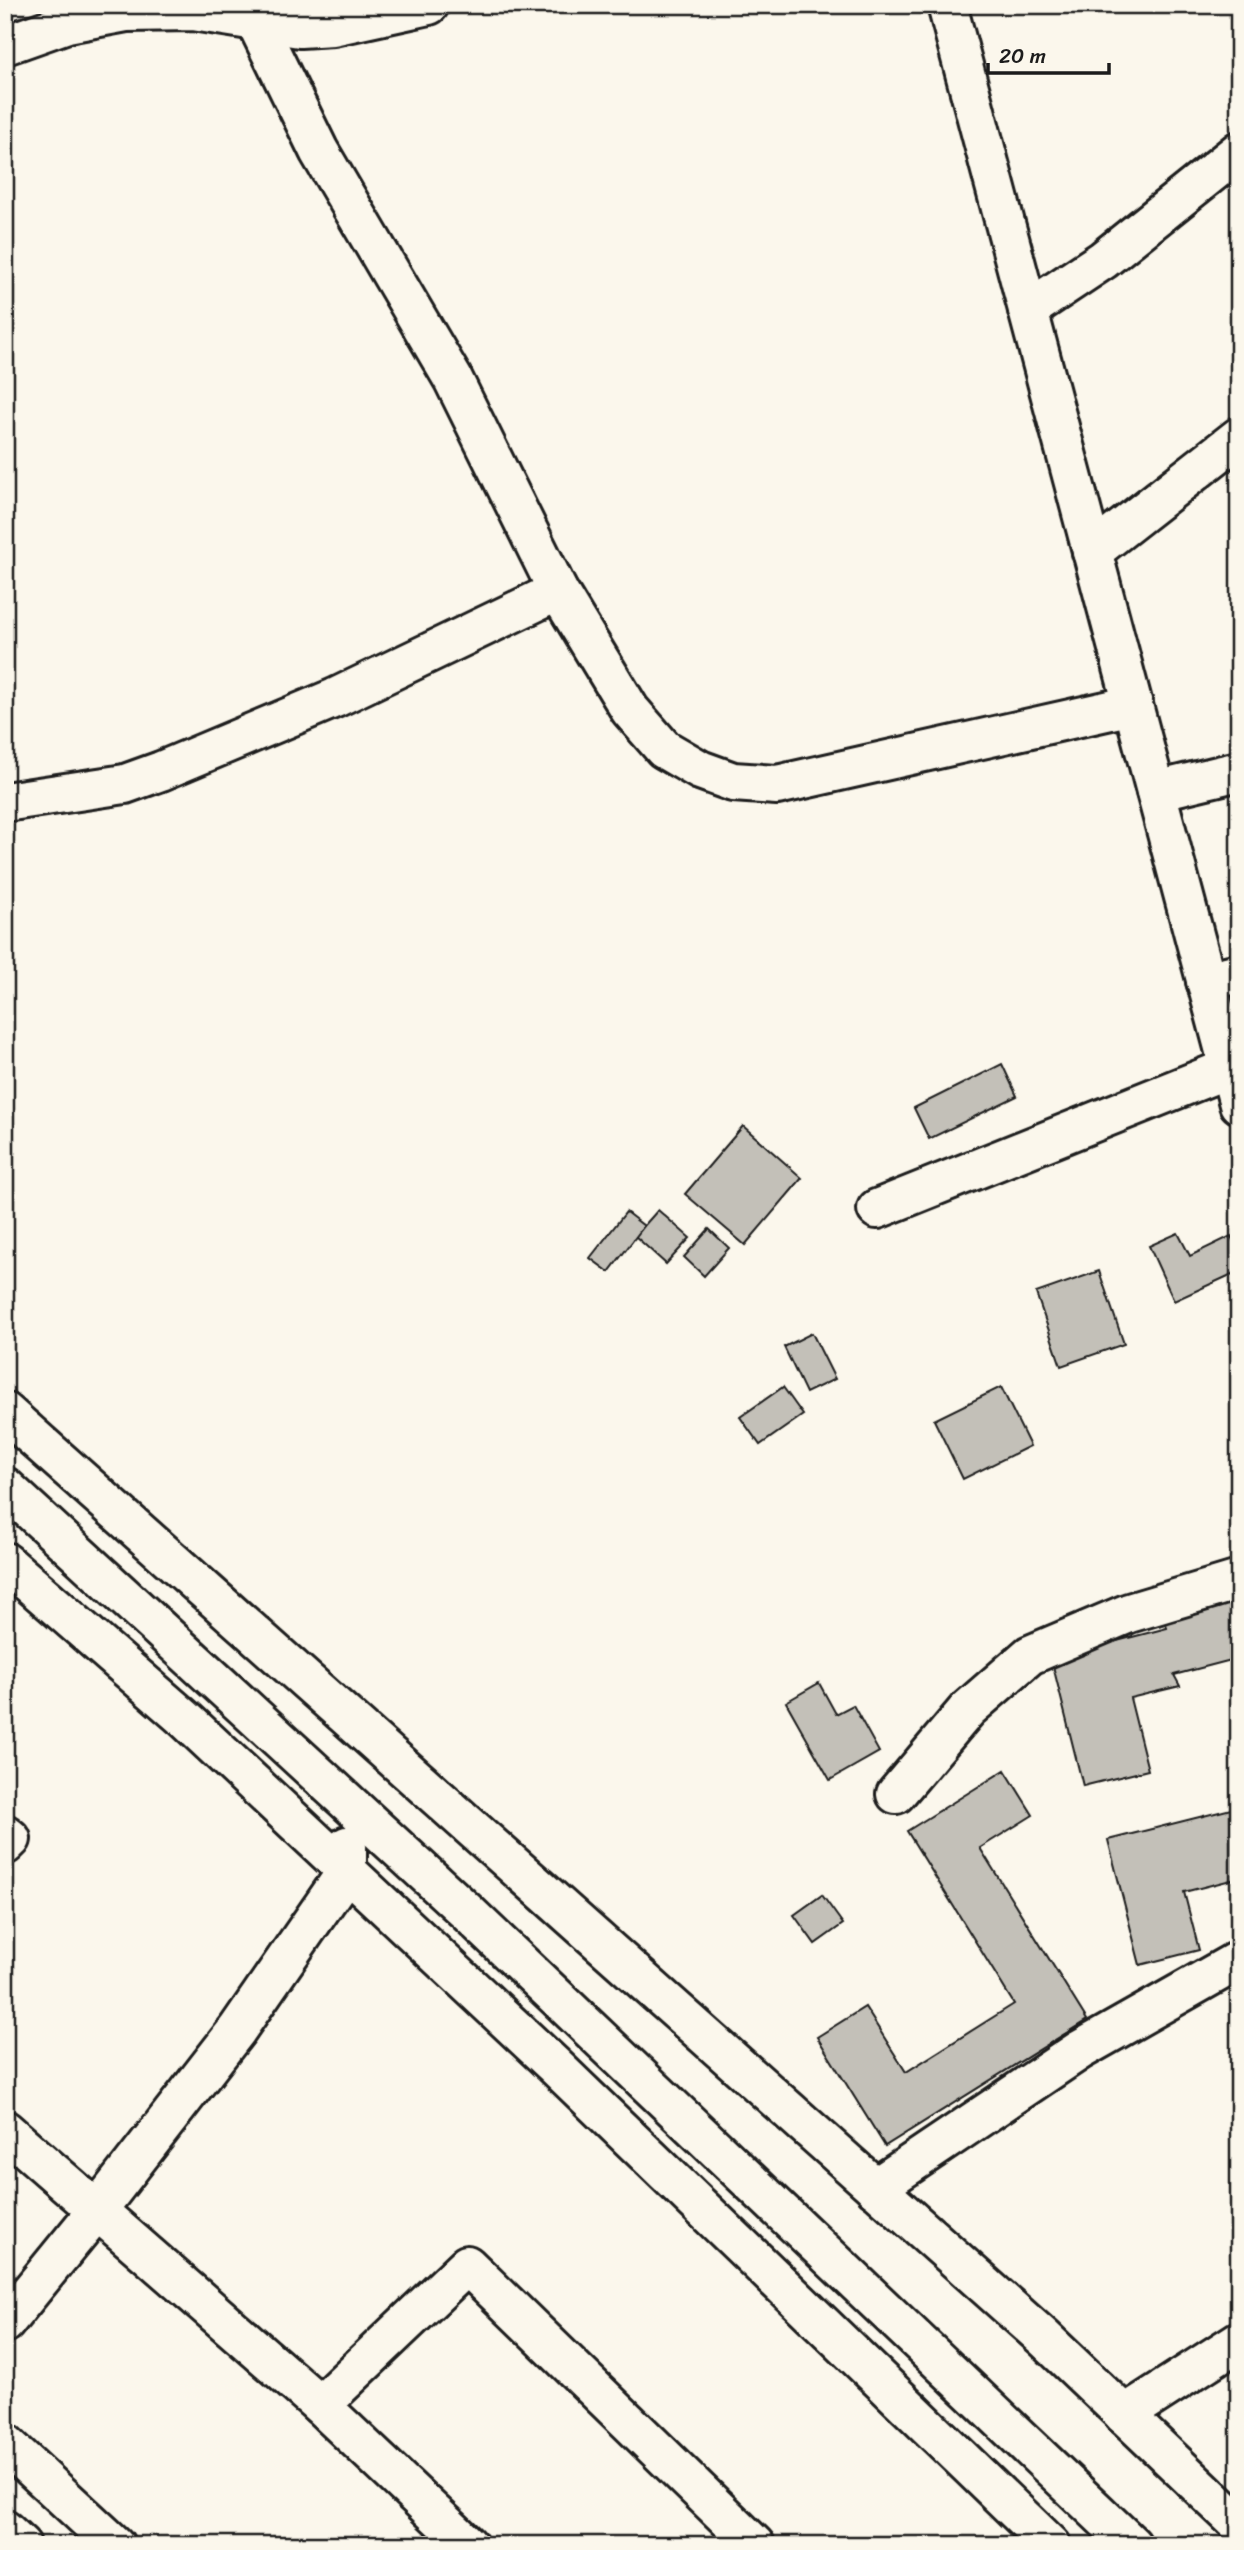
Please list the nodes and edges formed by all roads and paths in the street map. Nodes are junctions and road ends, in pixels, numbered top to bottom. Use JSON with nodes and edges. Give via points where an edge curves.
{"nodes":[{"id":1,"x":429,"y":5,"type":"edge"},
{"id":2,"x":947,"y":5,"type":"edge"},
{"id":3,"x":330,"y":16,"type":"edge"},
{"id":4,"x":256,"y":22,"type":"junction"},
{"id":5,"x":5,"y":45,"type":"edge"},
{"id":6,"x":1239,"y":151,"type":"edge"},
{"id":7,"x":1028,"y":310,"type":"junction"},
{"id":8,"x":1239,"y":437,"type":"edge"},
{"id":9,"x":1092,"y":552,"type":"junction"},
{"id":10,"x":558,"y":591,"type":"junction"},
{"id":11,"x":1133,"y":705,"type":"junction"},
{"id":12,"x":1239,"y":771,"type":"edge"},
{"id":13,"x":1156,"y":792,"type":"junction"},
{"id":14,"x":5,"y":802,"type":"edge"},
{"id":15,"x":1222,"y":977,"type":"edge"},
{"id":16,"x":1229,"y":1068,"type":"junction"},
{"id":17,"x":1239,"y":1104,"type":"edge"},
{"id":18,"x":877,"y":1209,"type":"dead end"},
{"id":19,"x":5,"y":1412,"type":"edge"},
{"id":20,"x":5,"y":1487,"type":"edge"},
{"id":21,"x":5,"y":1562,"type":"edge"},
{"id":22,"x":1239,"y":1580,"type":"edge"},
{"id":23,"x":338,"y":1792,"type":"junction"},
{"id":24,"x":896,"y":1794,"type":"dead end"},
{"id":25,"x":5,"y":1834,"type":"edge"},
{"id":26,"x":5,"y":1845,"type":"edge"},
{"id":27,"x":347,"y":1871,"type":"junction"},
{"id":28,"x":1239,"y":1960,"type":"edge"},
{"id":29,"x":5,"y":2130,"type":"edge"},
{"id":30,"x":875,"y":2188,"type":"junction"},
{"id":31,"x":98,"y":2209,"type":"junction"},
{"id":32,"x":5,"y":2323,"type":"edge"},
{"id":33,"x":1239,"y":2341,"type":"edge"},
{"id":34,"x":320,"y":2405,"type":"junction"},
{"id":35,"x":1124,"y":2415,"type":"junction"},
{"id":36,"x":5,"y":2443,"type":"edge"},
{"id":37,"x":1239,"y":2524,"type":"edge"},
{"id":38,"x":5,"y":2530,"type":"edge"},
{"id":39,"x":21,"y":2545,"type":"edge"},
{"id":40,"x":115,"y":2545,"type":"edge"},
{"id":41,"x":467,"y":2545,"type":"edge"},
{"id":42,"x":755,"y":2545,"type":"edge"},
{"id":43,"x":1051,"y":2545,"type":"edge"},
{"id":44,"x":1132,"y":2545,"type":"edge"}],
"edges":[{"from":1,"to":3,"type":"street"},
{"from":2,"to":7,"type":"street"},
{"from":3,"to":4,"type":"street","via":[[300,28]]},
{"from":4,"to":5,"type":"street","via":[[193,10],[125,12],[67,23]]},
{"from":4,"to":10,"type":"street","via":[[320,151],[453,379]]},
{"from":6,"to":7,"type":"street","via":[[1103,260]]},
{"from":7,"to":9,"type":"street"},
{"from":8,"to":9,"type":"street"},
{"from":9,"to":11,"type":"street"},
{"from":10,"to":11,"type":"street","via":[[647,732],[699,770],[733,782],[792,783]]},
{"from":10,"to":14,"type":"street","via":[[335,698],[161,771],[125,784]]},
{"from":11,"to":13,"type":"street"},
{"from":12,"to":13,"type":"street"},
{"from":13,"to":15,"type":"street"},
{"from":15,"to":16,"type":"street"},
{"from":16,"to":17,"type":"street"},
{"from":16,"to":18,"type":"street"},
{"from":19,"to":30,"type":"street"},
{"from":20,"to":23,"type":"street"},
{"from":21,"to":27,"type":"street","via":[[185,1719]]},
{"from":22,"to":24,"type":"street","via":[[1129,1613],[1030,1655],[968,1709]]},
{"from":23,"to":27,"type":"street"},
{"from":23,"to":44,"type":"street"},
{"from":25,"to":26,"type":"street","via":[[11,1839]]},
{"from":27,"to":31,"type":"street","via":[[237,2030]]},
{"from":27,"to":43,"type":"street"},
{"from":28,"to":30,"type":"street","via":[[1080,2050]]},
{"from":29,"to":31,"type":"street"},
{"from":30,"to":35,"type":"street"},
{"from":31,"to":32,"type":"street"},
{"from":31,"to":34,"type":"street"},
{"from":33,"to":35,"type":"street"},
{"from":34,"to":41,"type":"street"},
{"from":34,"to":42,"type":"street","via":[[467,2265]]},
{"from":35,"to":37,"type":"street"},
{"from":36,"to":40,"type":"street"},
{"from":38,"to":39,"type":"street"}]}
